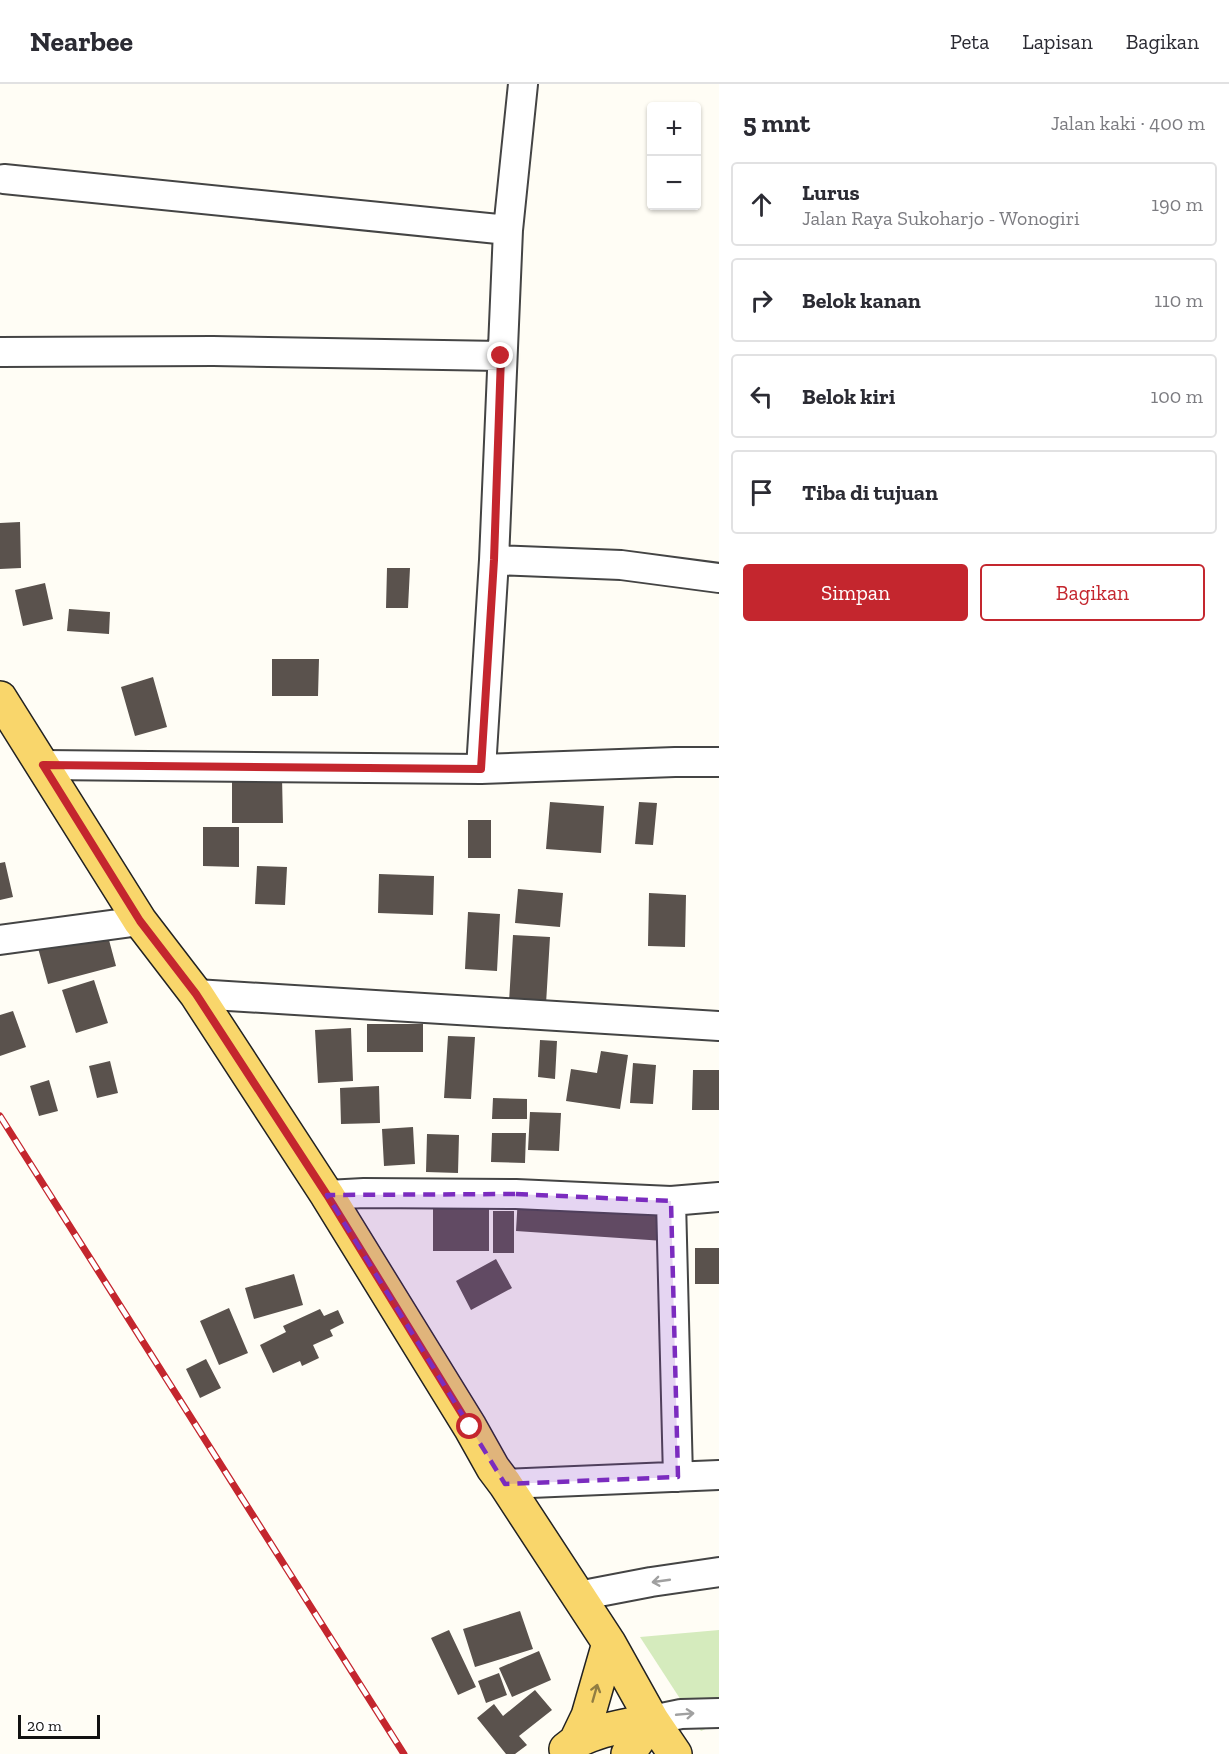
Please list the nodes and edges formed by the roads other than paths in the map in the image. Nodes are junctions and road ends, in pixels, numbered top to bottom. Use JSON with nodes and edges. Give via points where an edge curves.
{"nodes":[{"id":1,"x":523,"y":84,"type":"edge"},
{"id":2,"x":4,"y":178,"type":"dead end"},
{"id":3,"x":508,"y":230,"type":"junction"},
{"id":4,"x":0,"y":352,"type":"edge"},
{"id":5,"x":501,"y":356,"type":"junction"},
{"id":6,"x":494,"y":560,"type":"junction"},
{"id":7,"x":719,"y":578,"type":"edge"},
{"id":8,"x":0,"y":698,"type":"edge"},
{"id":9,"x":719,"y":762,"type":"edge"},
{"id":10,"x":43,"y":765,"type":"junction"},
{"id":11,"x":481,"y":769,"type":"junction"},
{"id":12,"x":140,"y":921,"type":"junction"},
{"id":13,"x":0,"y":940,"type":"edge"},
{"id":14,"x":196,"y":994,"type":"junction"},
{"id":15,"x":719,"y":1026,"type":"edge"},
{"id":16,"x":327,"y":1195,"type":"junction"},
{"id":17,"x":719,"y":1197,"type":"edge"},
{"id":18,"x":670,"y":1201,"type":"junction"},
{"id":19,"x":719,"y":1474,"type":"edge"},
{"id":20,"x":678,"y":1477,"type":"junction"},
{"id":21,"x":505,"y":1484,"type":"junction"},
{"id":22,"x":719,"y":1572,"type":"edge"},
{"id":23,"x":579,"y":1596,"type":"junction"},
{"id":24,"x":609,"y":1643,"type":"junction"},
{"id":25,"x":719,"y":1713,"type":"edge"},
{"id":26,"x":652,"y":1720,"type":"junction"},
{"id":27,"x":568,"y":1747,"type":"edge"},
{"id":28,"x":628,"y":1754,"type":"edge"},
{"id":29,"x":675,"y":1754,"type":"edge"}],
"edges":[{"from":1,"to":3,"type":"street"},
{"from":2,"to":3,"type":"street"},
{"from":3,"to":5,"type":"street"},
{"from":4,"to":5,"type":"street"},
{"from":5,"to":6,"type":"street"},
{"from":6,"to":7,"type":"street","via":[[621,565]]},
{"from":6,"to":11,"type":"street"},
{"from":8,"to":10,"type":"main road"},
{"from":9,"to":11,"type":"street"},
{"from":10,"to":11,"type":"street"},
{"from":10,"to":12,"type":"main road"},
{"from":12,"to":13,"type":"street"},
{"from":12,"to":14,"type":"main road"},
{"from":14,"to":15,"type":"street"},
{"from":14,"to":16,"type":"main road"},
{"from":16,"to":18,"type":"street","via":[[516,1194]]},
{"from":16,"to":21,"type":"main road"},
{"from":17,"to":18,"type":"street"},
{"from":18,"to":20,"type":"street"},
{"from":19,"to":20,"type":"street"},
{"from":20,"to":21,"type":"street"},
{"from":21,"to":23,"type":"main road"},
{"from":22,"to":23,"type":"street","one_way":true},
{"from":23,"to":24,"type":"main road"},
{"from":24,"to":26,"type":"main road"},
{"from":27,"to":24,"type":"main road","one_way":true,"via":[[588,1716]]},
{"from":26,"to":25,"type":"street","one_way":true},
{"from":26,"to":27,"type":"main road","via":[[602,1731]]},
{"from":26,"to":28,"type":"main road"},
{"from":26,"to":29,"type":"main road"}]}
